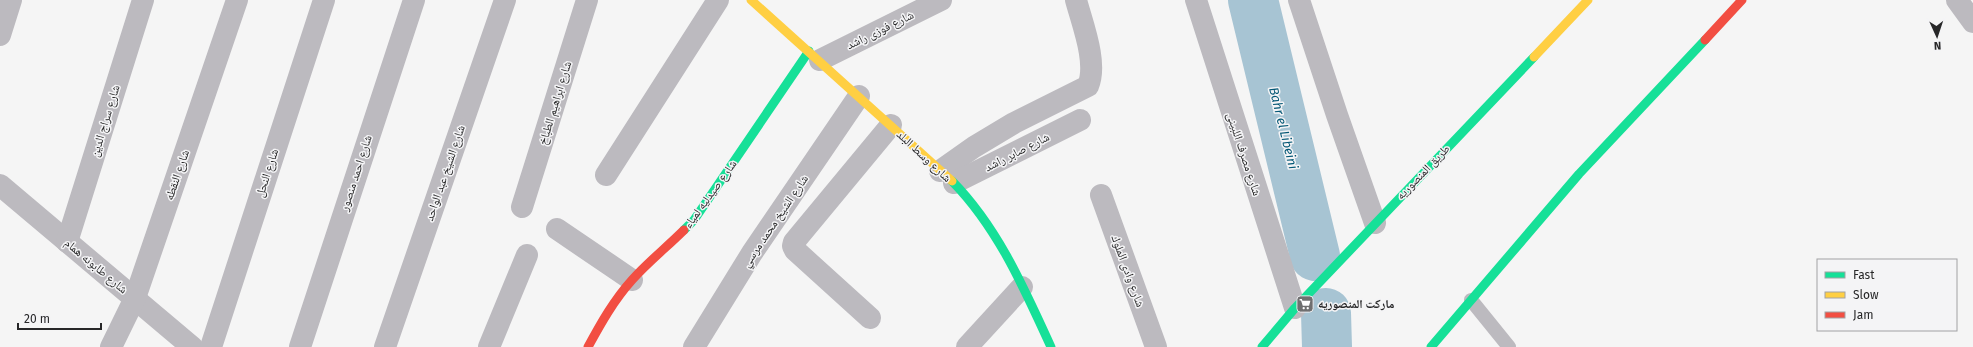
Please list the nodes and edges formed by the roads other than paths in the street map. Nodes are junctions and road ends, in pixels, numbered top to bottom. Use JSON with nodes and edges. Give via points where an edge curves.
{"nodes":[{"id":1,"x":11,"y":0,"type":"edge"},
{"id":2,"x":144,"y":0,"type":"edge"},
{"id":3,"x":237,"y":0,"type":"edge"},
{"id":4,"x":324,"y":0,"type":"edge"},
{"id":5,"x":414,"y":0,"type":"edge"},
{"id":6,"x":505,"y":0,"type":"edge"},
{"id":7,"x":587,"y":0,"type":"edge"},
{"id":8,"x":718,"y":0,"type":"edge"},
{"id":9,"x":751,"y":0,"type":"edge"},
{"id":10,"x":941,"y":0,"type":"edge"},
{"id":11,"x":1076,"y":0,"type":"edge"},
{"id":12,"x":1196,"y":0,"type":"edge"},
{"id":13,"x":1300,"y":0,"type":"edge"},
{"id":14,"x":1588,"y":0,"type":"edge"},
{"id":15,"x":1742,"y":0,"type":"edge"},
{"id":16,"x":1957,"y":0,"type":"edge"},
{"id":17,"x":1973,"y":22,"type":"edge"},
{"id":18,"x":0,"y":35,"type":"edge"},
{"id":19,"x":814,"y":56,"type":"junction"},
{"id":20,"x":859,"y":96,"type":"junction"},
{"id":21,"x":1080,"y":120,"type":"dead end"},
{"id":22,"x":890,"y":125,"type":"junction"},
{"id":23,"x":606,"y":175,"type":"dead end"},
{"id":24,"x":947,"y":177,"type":"junction"},
{"id":25,"x":0,"y":185,"type":"edge"},
{"id":26,"x":1101,"y":195,"type":"dead end"},
{"id":27,"x":522,"y":207,"type":"dead end"},
{"id":28,"x":1375,"y":223,"type":"junction"},
{"id":29,"x":557,"y":230,"type":"dead end"},
{"id":30,"x":67,"y":242,"type":"junction"},
{"id":31,"x":527,"y":255,"type":"dead end"},
{"id":32,"x":632,"y":280,"type":"junction"},
{"id":33,"x":1022,"y":287,"type":"junction"},
{"id":34,"x":135,"y":298,"type":"junction"},
{"id":35,"x":1471,"y":300,"type":"junction"},
{"id":36,"x":1295,"y":308,"type":"junction"},
{"id":37,"x":870,"y":318,"type":"dead end"},
{"id":38,"x":111,"y":347,"type":"edge"},
{"id":39,"x":192,"y":347,"type":"edge"},
{"id":40,"x":211,"y":347,"type":"edge"},
{"id":41,"x":300,"y":347,"type":"edge"},
{"id":42,"x":384,"y":347,"type":"edge"},
{"id":43,"x":489,"y":347,"type":"edge"},
{"id":44,"x":588,"y":347,"type":"edge"},
{"id":45,"x":694,"y":347,"type":"edge"},
{"id":46,"x":967,"y":347,"type":"edge"},
{"id":47,"x":1051,"y":347,"type":"edge"},
{"id":48,"x":1156,"y":347,"type":"edge"},
{"id":49,"x":1262,"y":347,"type":"edge"},
{"id":50,"x":1431,"y":347,"type":"edge"},
{"id":51,"x":1509,"y":347,"type":"edge"}],
"edges":[{"from":1,"to":18,"type":"street"},
{"from":2,"to":30,"type":"street","name":"شارع سراج الدين"},
{"from":3,"to":34,"type":"street","name":"شارع النقطه"},
{"from":4,"to":40,"type":"street","name":"شارع النحل"},
{"from":5,"to":41,"type":"street","name":"شارع احمد منصور"},
{"from":6,"to":42,"type":"street","name":"شارع الشيخ عبد الواحد"},
{"from":7,"to":27,"type":"street","name":"شارع ابراهيم الطباخ"},
{"from":8,"to":23,"type":"street"},
{"from":9,"to":19,"type":"street","name":"شارع وسط البلد"},
{"from":10,"to":19,"type":"street","name":"شارع فوزى راشد"},
{"from":11,"to":24,"type":"street","via":[[1092,62],[1088,86],[1014,123],[974,147]]},
{"from":12,"to":36,"type":"street","name":"شارع مصرف اللبينى"},
{"from":13,"to":28,"type":"street"},
{"from":14,"to":28,"type":"street","name":"طريق المنصوريه"},
{"from":15,"to":35,"type":"street","via":[[1579,174]]},
{"from":16,"to":17,"type":"street"},
{"from":19,"to":20,"type":"street","name":"شارع وسط البلد"},
{"from":19,"to":32,"type":"street","name":"شارع صيدليه لمياء","via":[[694,220]]},
{"from":20,"to":22,"type":"street","name":"شارع وسط البلد"},
{"from":20,"to":45,"type":"street","name":"شارع الشيخ محمد مرسي","via":[[752,253]]},
{"from":21,"to":24,"type":"street","name":"شارع صابر راشد"},
{"from":22,"to":24,"type":"street","name":"شارع وسط البلد"},
{"from":22,"to":37,"type":"street","via":[[793,246],[794,250]]},
{"from":24,"to":33,"type":"street","name":"شارع وسط البلد","via":[[976,208],[991,229]]},
{"from":25,"to":30,"type":"street","name":"شارع طابونه همام"},
{"from":26,"to":48,"type":"street","name":"شارع وادى الملوك"},
{"from":28,"to":36,"type":"street","name":"طريق المنصوريه"},
{"from":29,"to":32,"type":"street"},
{"from":30,"to":34,"type":"street","name":"شارع طابونه همام"},
{"from":31,"to":43,"type":"street"},
{"from":32,"to":44,"type":"street","name":"شارع صيدليه لمياء","via":[[611,305]]},
{"from":33,"to":46,"type":"street"},
{"from":33,"to":47,"type":"street","name":"شارع وسط البلد"},
{"from":34,"to":38,"type":"street","name":"شارع النقطه"},
{"from":34,"to":39,"type":"street","name":"شارع طابونه همام"},
{"from":35,"to":50,"type":"street"},
{"from":35,"to":51,"type":"lane"},
{"from":36,"to":49,"type":"street","name":"طريق المنصوريه"}]}
